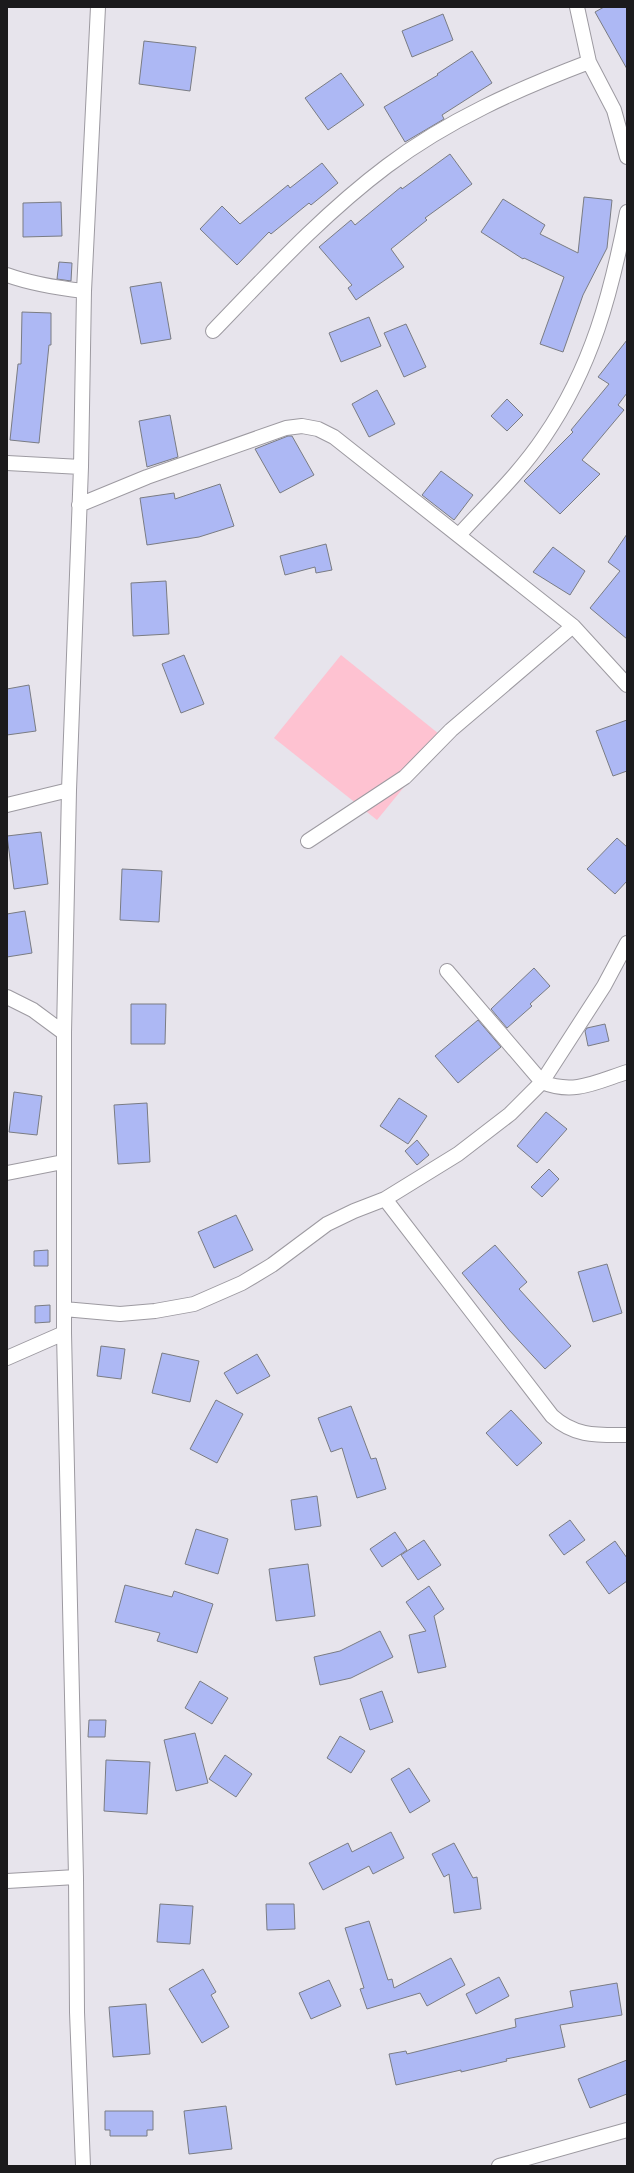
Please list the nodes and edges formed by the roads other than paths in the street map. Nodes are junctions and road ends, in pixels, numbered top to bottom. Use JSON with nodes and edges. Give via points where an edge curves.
{"nodes":[{"id":1,"x":98,"y":7,"type":"edge"},
{"id":2,"x":577,"y":7,"type":"edge"},
{"id":3,"x":589,"y":62,"type":"junction"},
{"id":4,"x":627,"y":157,"type":"edge"},
{"id":5,"x":627,"y":212,"type":"edge"},
{"id":6,"x":7,"y":275,"type":"edge"},
{"id":7,"x":84,"y":291,"type":"junction"},
{"id":8,"x":213,"y":331,"type":"dead end"},
{"id":9,"x":7,"y":463,"type":"edge"},
{"id":10,"x":81,"y":467,"type":"junction"},
{"id":11,"x":79,"y":504,"type":"junction"},
{"id":12,"x":458,"y":535,"type":"junction"},
{"id":13,"x":573,"y":626,"type":"junction"},
{"id":14,"x":627,"y":684,"type":"edge"},
{"id":15,"x":69,"y":790,"type":"junction"},
{"id":16,"x":7,"y":805,"type":"edge"},
{"id":17,"x":308,"y":841,"type":"dead end"},
{"id":18,"x":627,"y":943,"type":"edge"},
{"id":19,"x":447,"y":971,"type":"dead end"},
{"id":20,"x":7,"y":997,"type":"edge"},
{"id":21,"x":64,"y":1033,"type":"junction"},
{"id":22,"x":627,"y":1072,"type":"edge"},
{"id":23,"x":542,"y":1082,"type":"junction"},
{"id":24,"x":63,"y":1162,"type":"junction"},
{"id":25,"x":7,"y":1173,"type":"edge"},
{"id":26,"x":385,"y":1200,"type":"junction"},
{"id":27,"x":64,"y":1309,"type":"junction"},
{"id":28,"x":64,"y":1333,"type":"junction"},
{"id":29,"x":7,"y":1358,"type":"edge"},
{"id":30,"x":627,"y":1435,"type":"edge"},
{"id":31,"x":76,"y":1877,"type":"junction"},
{"id":32,"x":7,"y":1881,"type":"edge"},
{"id":33,"x":627,"y":2130,"type":"edge"},
{"id":34,"x":83,"y":2166,"type":"edge"},
{"id":35,"x":499,"y":2166,"type":"edge"}],
"edges":[{"from":1,"to":7,"type":"street"},
{"from":2,"to":3,"type":"street"},
{"from":3,"to":4,"type":"street","via":[[614,110]]},
{"from":3,"to":8,"type":"street","via":[[530,84],[487,105],[443,129],[387,166],[327,217]]},
{"from":5,"to":12,"type":"street","via":[[604,313],[589,357],[570,395],[544,438],[516,473]]},
{"from":6,"to":7,"type":"street","via":[[45,286]]},
{"from":7,"to":10,"type":"street"},
{"from":9,"to":10,"type":"street"},
{"from":10,"to":11,"type":"street"},
{"from":11,"to":12,"type":"street","via":[[272,432],[302,426],[318,429],[334,437]]},
{"from":11,"to":15,"type":"street"},
{"from":12,"to":13,"type":"street"},
{"from":13,"to":14,"type":"street"},
{"from":13,"to":17,"type":"street","via":[[451,730],[405,777]]},
{"from":15,"to":16,"type":"street"},
{"from":15,"to":21,"type":"street"},
{"from":18,"to":23,"type":"street","via":[[604,986]]},
{"from":19,"to":23,"type":"street"},
{"from":20,"to":21,"type":"street","via":[[33,1010]]},
{"from":21,"to":24,"type":"street"},
{"from":22,"to":23,"type":"street","via":[[568,1089],[556,1088]]},
{"from":23,"to":26,"type":"street","via":[[510,1114],[484,1135]]},
{"from":24,"to":25,"type":"street"},
{"from":24,"to":27,"type":"street"},
{"from":26,"to":27,"type":"street","via":[[327,1224],[272,1265],[242,1283],[194,1304],[120,1314]]},
{"from":26,"to":30,"type":"street","via":[[552,1416],[577,1433]]},
{"from":27,"to":28,"type":"street"},
{"from":28,"to":29,"type":"street"},
{"from":28,"to":31,"type":"street"},
{"from":31,"to":32,"type":"street"},
{"from":31,"to":34,"type":"street","via":[[77,2012]]},
{"from":33,"to":35,"type":"street"}]}
